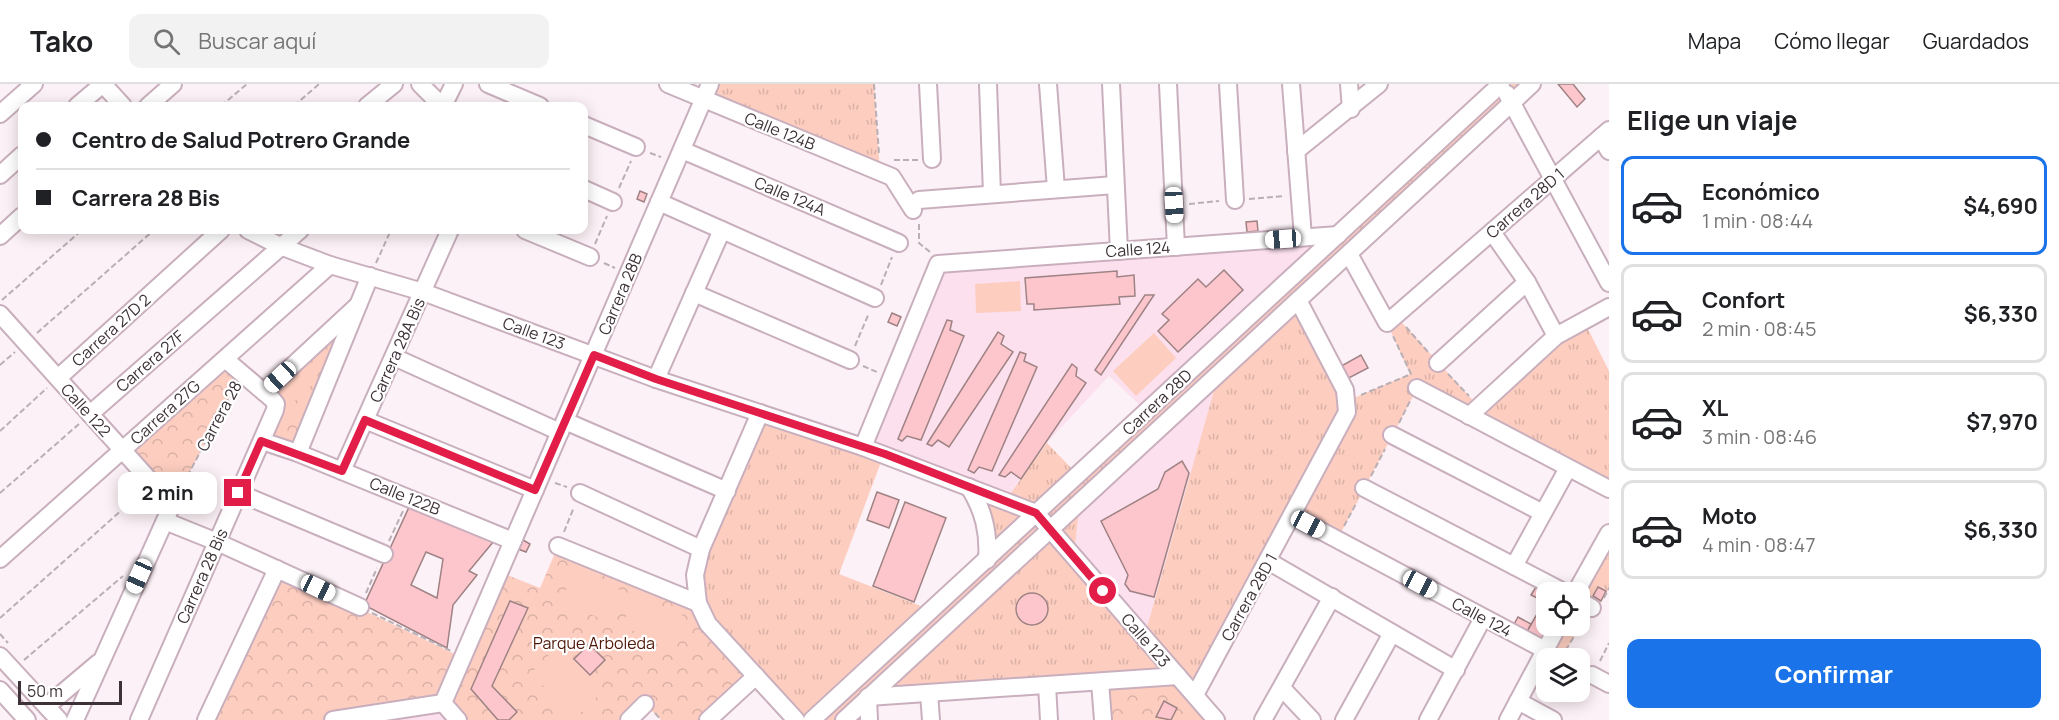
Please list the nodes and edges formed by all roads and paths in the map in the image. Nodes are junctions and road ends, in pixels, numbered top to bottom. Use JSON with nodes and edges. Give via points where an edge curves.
{"nodes":[{"id":1,"x":33,"y":84,"type":"edge"},
{"id":2,"x":103,"y":84,"type":"edge"},
{"id":3,"x":173,"y":84,"type":"edge"},
{"id":4,"x":247,"y":84,"type":"edge"},
{"id":5,"x":319,"y":84,"type":"edge"},
{"id":6,"x":394,"y":84,"type":"edge"},
{"id":7,"x":420,"y":84,"type":"edge"},
{"id":8,"x":454,"y":84,"type":"edge"},
{"id":9,"x":488,"y":84,"type":"edge"},
{"id":10,"x":668,"y":84,"type":"edge"},
{"id":11,"x":710,"y":84,"type":"edge"},
{"id":12,"x":874,"y":84,"type":"edge"},
{"id":13,"x":928,"y":84,"type":"edge"},
{"id":14,"x":988,"y":84,"type":"edge"},
{"id":15,"x":1048,"y":84,"type":"edge"},
{"id":16,"x":1111,"y":84,"type":"edge"},
{"id":17,"x":1168,"y":84,"type":"edge"},
{"id":18,"x":1228,"y":84,"type":"edge"},
{"id":19,"x":1291,"y":84,"type":"edge"},
{"id":20,"x":1349,"y":84,"type":"edge"},
{"id":21,"x":1379,"y":84,"type":"edge"},
{"id":22,"x":1502,"y":84,"type":"edge"},
{"id":23,"x":1532,"y":84,"type":"edge"},
{"id":24,"x":514,"y":89,"type":"edge"},
{"id":25,"x":703,"y":100,"type":"junction"},
{"id":26,"x":82,"y":102,"type":"edge"},
{"id":27,"x":119,"y":102,"type":"edge"},
{"id":28,"x":153,"y":102,"type":"edge"},
{"id":29,"x":226,"y":102,"type":"edge"},
{"id":30,"x":299,"y":102,"type":"edge"},
{"id":31,"x":372,"y":102,"type":"edge"},
{"id":32,"x":438,"y":102,"type":"edge"},
{"id":33,"x":444,"y":102,"type":"edge"},
{"id":34,"x":534,"y":102,"type":"edge"},
{"id":35,"x":1510,"y":104,"type":"junction"},
{"id":36,"x":1351,"y":109,"type":"junction"},
{"id":37,"x":0,"y":114,"type":"edge"},
{"id":38,"x":588,"y":127,"type":"edge"},
{"id":39,"x":1606,"y":139,"type":"edge"},
{"id":40,"x":636,"y":147,"type":"dead end"},
{"id":41,"x":682,"y":150,"type":"junction"},
{"id":42,"x":1296,"y":151,"type":"junction"},
{"id":43,"x":18,"y":159,"type":"edge"},
{"id":44,"x":932,"y":159,"type":"joint"},
{"id":45,"x":879,"y":161,"type":"dead end"},
{"id":46,"x":891,"y":168,"type":"junction"},
{"id":47,"x":0,"y":175,"type":"edge"},
{"id":48,"x":1553,"y":178,"type":"junction"},
{"id":49,"x":1115,"y":185,"type":"junction"},
{"id":50,"x":1056,"y":189,"type":"junction"},
{"id":51,"x":588,"y":191,"type":"edge"},
{"id":52,"x":992,"y":194,"type":"junction"},
{"id":53,"x":1235,"y":200,"type":"dead end"},
{"id":54,"x":613,"y":202,"type":"dead end"},
{"id":55,"x":659,"y":202,"type":"junction"},
{"id":56,"x":917,"y":210,"type":"junction"},
{"id":57,"x":18,"y":220,"type":"edge"},
{"id":58,"x":722,"y":230,"type":"junction"},
{"id":59,"x":1492,"y":232,"type":"junction"},
{"id":60,"x":77,"y":234,"type":"edge"},
{"id":61,"x":149,"y":234,"type":"edge"},
{"id":62,"x":217,"y":234,"type":"edge"},
{"id":63,"x":256,"y":234,"type":"edge"},
{"id":64,"x":295,"y":234,"type":"edge"},
{"id":65,"x":389,"y":234,"type":"edge"},
{"id":66,"x":448,"y":234,"type":"edge"},
{"id":67,"x":535,"y":234,"type":"edge"},
{"id":68,"x":1338,"y":235,"type":"junction"},
{"id":69,"x":0,"y":236,"type":"edge"},
{"id":70,"x":1303,"y":237,"type":"junction"},
{"id":71,"x":899,"y":243,"type":"dead end"},
{"id":72,"x":280,"y":246,"type":"junction"},
{"id":73,"x":1176,"y":247,"type":"junction"},
{"id":74,"x":1119,"y":251,"type":"junction"},
{"id":75,"x":1349,"y":254,"type":"junction"},
{"id":76,"x":590,"y":257,"type":"dead end"},
{"id":77,"x":938,"y":264,"type":"junction"},
{"id":78,"x":330,"y":265,"type":"junction"},
{"id":79,"x":1605,"y":265,"type":"edge"},
{"id":80,"x":370,"y":276,"type":"junction"},
{"id":81,"x":1527,"y":282,"type":"junction"},
{"id":82,"x":1609,"y":283,"type":"edge"},
{"id":83,"x":423,"y":292,"type":"junction"},
{"id":84,"x":694,"y":293,"type":"junction"},
{"id":85,"x":875,"y":298,"type":"dead end"},
{"id":86,"x":1298,"y":300,"type":"junction"},
{"id":87,"x":362,"y":301,"type":"junction"},
{"id":88,"x":0,"y":302,"type":"edge"},
{"id":89,"x":1609,"y":307,"type":"edge"},
{"id":90,"x":0,"y":314,"type":"edge"},
{"id":91,"x":1391,"y":319,"type":"junction"},
{"id":92,"x":1556,"y":336,"type":"junction"},
{"id":93,"x":26,"y":342,"type":"junction"},
{"id":94,"x":594,"y":355,"type":"junction"},
{"id":95,"x":394,"y":357,"type":"junction"},
{"id":96,"x":225,"y":359,"type":"junction"},
{"id":97,"x":850,"y":360,"type":"dead end"},
{"id":98,"x":1438,"y":363,"type":"junction"},
{"id":99,"x":0,"y":365,"type":"edge"},
{"id":100,"x":242,"y":374,"type":"junction"},
{"id":101,"x":58,"y":378,"type":"junction"},
{"id":102,"x":656,"y":379,"type":"junction"},
{"id":103,"x":1417,"y":388,"type":"joint"},
{"id":104,"x":268,"y":396,"type":"junction"},
{"id":105,"x":1347,"y":401,"type":"junction"},
{"id":106,"x":1474,"y":412,"type":"junction"},
{"id":107,"x":759,"y":413,"type":"junction"},
{"id":108,"x":90,"y":414,"type":"junction"},
{"id":109,"x":365,"y":420,"type":"junction"},
{"id":110,"x":562,"y":427,"type":"junction"},
{"id":111,"x":0,"y":431,"type":"edge"},
{"id":112,"x":1392,"y":435,"type":"junction"},
{"id":113,"x":261,"y":441,"type":"junction"},
{"id":114,"x":863,"y":447,"type":"junction"},
{"id":115,"x":122,"y":450,"type":"junction"},
{"id":116,"x":298,"y":453,"type":"junction"},
{"id":117,"x":1568,"y":468,"type":"junction"},
{"id":118,"x":342,"y":471,"type":"junction"},
{"id":119,"x":152,"y":483,"type":"junction"},
{"id":120,"x":538,"y":483,"type":"junction"},
{"id":121,"x":969,"y":487,"type":"junction"},
{"id":122,"x":1364,"y":488,"type":"junction"},
{"id":123,"x":1609,"y":489,"type":"edge"},
{"id":124,"x":727,"y":491,"type":"junction"},
{"id":125,"x":0,"y":493,"type":"edge"},
{"id":126,"x":238,"y":493,"type":"junction"},
{"id":127,"x":580,"y":493,"type":"junction"},
{"id":128,"x":172,"y":505,"type":"junction"},
{"id":129,"x":1036,"y":513,"type":"junction"},
{"id":130,"x":1543,"y":513,"type":"junction"},
{"id":131,"x":1293,"y":516,"type":"junction"},
{"id":132,"x":165,"y":521,"type":"junction"},
{"id":133,"x":1050,"y":528,"type":"junction"},
{"id":134,"x":1609,"y":533,"type":"edge"},
{"id":135,"x":1337,"y":540,"type":"junction"},
{"id":136,"x":513,"y":541,"type":"junction"},
{"id":137,"x":217,"y":542,"type":"junction"},
{"id":138,"x":558,"y":546,"type":"joint"},
{"id":139,"x":701,"y":549,"type":"junction"},
{"id":140,"x":149,"y":554,"type":"junction"},
{"id":141,"x":384,"y":554,"type":"dead end"},
{"id":142,"x":0,"y":559,"type":"edge"},
{"id":143,"x":987,"y":560,"type":"junction"},
{"id":144,"x":1268,"y":561,"type":"junction"},
{"id":145,"x":1514,"y":567,"type":"junction"},
{"id":146,"x":277,"y":569,"type":"junction"},
{"id":147,"x":1544,"y":582,"type":"edge"},
{"id":148,"x":1582,"y":582,"type":"edge"},
{"id":149,"x":1332,"y":597,"type":"junction"},
{"id":150,"x":698,"y":603,"type":"junction"},
{"id":151,"x":360,"y":608,"type":"joint"},
{"id":152,"x":0,"y":618,"type":"edge"},
{"id":153,"x":1483,"y":618,"type":"junction"},
{"id":154,"x":1392,"y":633,"type":"junction"},
{"id":155,"x":1609,"y":644,"type":"edge"},
{"id":156,"x":1541,"y":648,"type":"edge"},
{"id":157,"x":0,"y":656,"type":"edge"},
{"id":158,"x":462,"y":657,"type":"junction"},
{"id":159,"x":101,"y":661,"type":"junction"},
{"id":160,"x":1536,"y":667,"type":"edge"},
{"id":161,"x":13,"y":669,"type":"junction"},
{"id":162,"x":1456,"y":670,"type":"junction"},
{"id":163,"x":1592,"y":675,"type":"joint"},
{"id":164,"x":756,"y":676,"type":"junction"},
{"id":165,"x":1178,"y":676,"type":"junction"},
{"id":166,"x":1100,"y":682,"type":"junction"},
{"id":167,"x":1609,"y":684,"type":"edge"},
{"id":168,"x":1047,"y":685,"type":"junction"},
{"id":169,"x":1282,"y":688,"type":"junction"},
{"id":170,"x":0,"y":690,"type":"edge"},
{"id":171,"x":929,"y":693,"type":"junction"},
{"id":172,"x":1195,"y":695,"type":"junction"},
{"id":173,"x":868,"y":697,"type":"junction"},
{"id":174,"x":1518,"y":701,"type":"junction"},
{"id":175,"x":443,"y":703,"type":"junction"},
{"id":176,"x":645,"y":704,"type":"dead end"},
{"id":177,"x":47,"y":706,"type":"junction"},
{"id":178,"x":27,"y":720,"type":"edge"},
{"id":179,"x":59,"y":720,"type":"edge"},
{"id":180,"x":75,"y":720,"type":"edge"},
{"id":181,"x":139,"y":720,"type":"edge"},
{"id":182,"x":206,"y":720,"type":"edge"},
{"id":183,"x":333,"y":720,"type":"edge"},
{"id":184,"x":458,"y":720,"type":"edge"},
{"id":185,"x":629,"y":720,"type":"edge"},
{"id":186,"x":708,"y":720,"type":"edge"},
{"id":187,"x":796,"y":720,"type":"edge"},
{"id":188,"x":812,"y":720,"type":"edge"},
{"id":189,"x":844,"y":720,"type":"edge"},
{"id":190,"x":869,"y":720,"type":"edge"},
{"id":191,"x":930,"y":720,"type":"edge"},
{"id":192,"x":1049,"y":720,"type":"edge"},
{"id":193,"x":1103,"y":720,"type":"edge"},
{"id":194,"x":1216,"y":720,"type":"edge"},
{"id":195,"x":1263,"y":720,"type":"edge"},
{"id":196,"x":1312,"y":720,"type":"edge"},
{"id":197,"x":1344,"y":720,"type":"edge"},
{"id":198,"x":1428,"y":720,"type":"edge"},
{"id":199,"x":1508,"y":720,"type":"edge"},
{"id":200,"x":1553,"y":720,"type":"edge"}],
"edges":[{"from":1,"to":37,"type":"street"},
{"from":2,"to":26,"type":"street"},
{"from":2,"to":27,"type":"street"},
{"from":3,"to":28,"type":"street"},
{"from":4,"to":29,"type":"path"},
{"from":5,"to":30,"type":"path"},
{"from":6,"to":31,"type":"street"},
{"from":7,"to":32,"type":"street"},
{"from":8,"to":33,"type":"street"},
{"from":9,"to":24,"type":"street"},
{"from":10,"to":25,"type":"street","name":"Calle 124B"},
{"from":11,"to":25,"type":"street","name":"Carrera 28B"},
{"from":12,"to":45,"type":"path"},
{"from":13,"to":44,"type":"street"},
{"from":14,"to":52,"type":"street"},
{"from":15,"to":50,"type":"street"},
{"from":16,"to":49,"type":"street"},
{"from":17,"to":73,"type":"street"},
{"from":18,"to":53,"type":"street"},
{"from":19,"to":42,"type":"street"},
{"from":20,"to":36,"type":"street"},
{"from":21,"to":36,"type":"street"},
{"from":22,"to":35,"type":"street"},
{"from":22,"to":68,"type":"street","name":"Carrera 28D"},
{"from":23,"to":35,"type":"street","name":"Carrera 28D"},
{"from":24,"to":34,"type":"street"},
{"from":25,"to":41,"type":"street","name":"Carrera 28B"},
{"from":25,"to":46,"type":"street","name":"Calle 124B"},
{"from":35,"to":48,"type":"street"},
{"from":35,"to":75,"type":"street","name":"Carrera 28D"},
{"from":36,"to":42,"type":"street"},
{"from":38,"to":40,"type":"street"},
{"from":39,"to":48,"type":"street","name":"Carrera 28D 1"},
{"from":41,"to":55,"type":"street","name":"Carrera 28B"},
{"from":41,"to":71,"type":"street","name":"Calle 124A"},
{"from":42,"to":70,"type":"street"},
{"from":43,"to":47,"type":"street"},
{"from":44,"to":46,"type":"path"},
{"from":46,"to":56,"type":"street"},
{"from":48,"to":59,"type":"street","name":"Carrera 28D 1"},
{"from":48,"to":79,"type":"street"},
{"from":49,"to":50,"type":"street"},
{"from":49,"to":74,"type":"street"},
{"from":50,"to":52,"type":"street"},
{"from":51,"to":54,"type":"street"},
{"from":52,"to":56,"type":"street"},
{"from":55,"to":58,"type":"street"},
{"from":55,"to":94,"type":"street","name":"Carrera 28B"},
{"from":56,"to":77,"type":"path","via":[[919,243],[933,254]]},
{"from":57,"to":69,"type":"street"},
{"from":58,"to":84,"type":"street"},
{"from":58,"to":85,"type":"street"},
{"from":59,"to":81,"type":"street"},
{"from":59,"to":91,"type":"street","name":"Carrera 28D 1"},
{"from":60,"to":88,"type":"path"},
{"from":61,"to":93,"type":"path"},
{"from":62,"to":101,"type":"street","name":"Carrera 27D 2"},
{"from":63,"to":72,"type":"street","name":"Calle 123"},
{"from":64,"to":72,"type":"street","name":"Carrera 27F"},
{"from":65,"to":80,"type":"path"},
{"from":66,"to":83,"type":"street","name":"Carrera 28A Bis"},
{"from":67,"to":76,"type":"street"},
{"from":68,"to":70,"type":"street","name":"Calle 124"},
{"from":68,"to":129,"type":"street","name":"Carrera 28D"},
{"from":70,"to":73,"type":"street","name":"Calle 124"},
{"from":72,"to":78,"type":"street","name":"Calle 123"},
{"from":72,"to":108,"type":"street","name":"Carrera 27F"},
{"from":73,"to":74,"type":"street","name":"Calle 124"},
{"from":74,"to":77,"type":"street","name":"Calle 124"},
{"from":75,"to":86,"type":"street","name":"Carrera 28D"},
{"from":75,"to":91,"type":"street"},
{"from":77,"to":114,"type":"street"},
{"from":78,"to":80,"type":"street","name":"Calle 123"},
{"from":78,"to":96,"type":"street","name":"Carrera 27G"},
{"from":79,"to":82,"type":"street"},
{"from":80,"to":83,"type":"street","name":"Calle 123"},
{"from":80,"to":87,"type":"street"},
{"from":81,"to":92,"type":"street"},
{"from":81,"to":98,"type":"street"},
{"from":83,"to":94,"type":"street","name":"Calle 123"},
{"from":83,"to":95,"type":"street","name":"Carrera 28A Bis"},
{"from":84,"to":97,"type":"street"},
{"from":84,"to":102,"type":"street"},
{"from":86,"to":105,"type":"street","via":[[1345,390]]},
{"from":86,"to":133,"type":"street","name":"Carrera 28D"},
{"from":87,"to":104,"type":"street"},
{"from":87,"to":116,"type":"street"},
{"from":89,"to":92,"type":"street"},
{"from":90,"to":93,"type":"street","name":"Calle 122"},
{"from":91,"to":98,"type":"path"},
{"from":91,"to":105,"type":"path","via":[[1411,374]]},
{"from":92,"to":106,"type":"street"},
{"from":93,"to":99,"type":"path"},
{"from":93,"to":101,"type":"street","name":"Calle 122"},
{"from":94,"to":102,"type":"street","name":"Calle 123"},
{"from":94,"to":110,"type":"street","name":"Carrera 28B"},
{"from":95,"to":109,"type":"street","name":"Carrera 28A Bis"},
{"from":95,"to":110,"type":"street"},
{"from":96,"to":100,"type":"street"},
{"from":96,"to":115,"type":"street","name":"Carrera 27G"},
{"from":98,"to":106,"type":"path"},
{"from":100,"to":104,"type":"street"},
{"from":100,"to":128,"type":"path","name":"Carrera 28"},
{"from":101,"to":108,"type":"street","name":"Calle 122"},
{"from":101,"to":111,"type":"path","name":"Carrera 27D 2"},
{"from":102,"to":107,"type":"street","name":"Calle 123"},
{"from":103,"to":106,"type":"street"},
{"from":103,"to":112,"type":"path"},
{"from":104,"to":113,"type":"street","name":"Carrera 28 Bis","via":[[276,404]]},
{"from":105,"to":131,"type":"street","name":"Carrera 28D 1","via":[[1347,412]]},
{"from":106,"to":117,"type":"street"},
{"from":107,"to":114,"type":"street","name":"Calle 123"},
{"from":107,"to":124,"type":"street"},
{"from":108,"to":115,"type":"street","name":"Calle 122"},
{"from":108,"to":125,"type":"path"},
{"from":109,"to":118,"type":"street","name":"Carrera 28A Bis"},
{"from":109,"to":120,"type":"street"},
{"from":110,"to":120,"type":"street","name":"Carrera 28B"},
{"from":110,"to":124,"type":"street"},
{"from":112,"to":122,"type":"path"},
{"from":112,"to":130,"type":"street"},
{"from":113,"to":116,"type":"street","name":"Calle 122B"},
{"from":113,"to":126,"type":"street","name":"Carrera 28 Bis"},
{"from":114,"to":121,"type":"street","name":"Calle 123"},
{"from":115,"to":119,"type":"street","name":"Calle 122"},
{"from":115,"to":142,"type":"street","name":"Carrera 27G"},
{"from":116,"to":118,"type":"street","name":"Calle 122B"},
{"from":117,"to":123,"type":"street"},
{"from":117,"to":130,"type":"street"},
{"from":118,"to":136,"type":"street","name":"Calle 122B"},
{"from":119,"to":128,"type":"street","name":"Calle 122"},
{"from":119,"to":152,"type":"path"},
{"from":120,"to":127,"type":"path"},
{"from":120,"to":136,"type":"street","name":"Carrera 28B"},
{"from":121,"to":129,"type":"street","name":"Calle 123"},
{"from":121,"to":143,"type":"street","via":[[985,522]]},
{"from":122,"to":135,"type":"path"},
{"from":122,"to":145,"type":"street"},
{"from":124,"to":139,"type":"street"},
{"from":126,"to":137,"type":"street","name":"Carrera 28 Bis"},
{"from":126,"to":141,"type":"street"},
{"from":127,"to":138,"type":"path"},
{"from":127,"to":139,"type":"street"},
{"from":128,"to":132,"type":"street"},
{"from":129,"to":133,"type":"street","name":"Calle 123"},
{"from":129,"to":143,"type":"street","name":"Carrera 28D"},
{"from":130,"to":145,"type":"street"},
{"from":131,"to":135,"type":"street","name":"Calle 124"},
{"from":131,"to":144,"type":"street","name":"Carrera 28D 1"},
{"from":132,"to":137,"type":"street"},
{"from":132,"to":140,"type":"street"},
{"from":133,"to":165,"type":"street","name":"Calle 123"},
{"from":133,"to":173,"type":"street","name":"Carrera 28D"},
{"from":134,"to":148,"type":"street"},
{"from":135,"to":153,"type":"street","name":"Calle 124"},
{"from":136,"to":158,"type":"street","name":"Carrera 28B"},
{"from":137,"to":146,"type":"street"},
{"from":137,"to":181,"type":"street","name":"Carrera 28 Bis"},
{"from":138,"to":150,"type":"street"},
{"from":139,"to":150,"type":"street","via":[[695,575]]},
{"from":140,"to":159,"type":"street"},
{"from":140,"to":161,"type":"path"},
{"from":143,"to":188,"type":"street","name":"Carrera 28D"},
{"from":144,"to":149,"type":"street"},
{"from":144,"to":172,"type":"street","name":"Carrera 28D 1"},
{"from":145,"to":147,"type":"street"},
{"from":146,"to":151,"type":"street"},
{"from":146,"to":182,"type":"street"},
{"from":149,"to":154,"type":"street"},
{"from":149,"to":169,"type":"street"},
{"from":150,"to":164,"type":"street","via":[[708,624]]},
{"from":151,"to":158,"type":"path"},
{"from":153,"to":156,"type":"street","name":"Calle 124"},
{"from":153,"to":162,"type":"street"},
{"from":154,"to":162,"type":"street"},
{"from":154,"to":197,"type":"street"},
{"from":155,"to":163,"type":"path"},
{"from":157,"to":161,"type":"street"},
{"from":158,"to":175,"type":"street","name":"Carrera 28B"},
{"from":159,"to":177,"type":"street"},
{"from":159,"to":180,"type":"street"},
{"from":160,"to":174,"type":"street"},
{"from":161,"to":177,"type":"street"},
{"from":162,"to":198,"type":"street"},
{"from":163,"to":167,"type":"street"},
{"from":164,"to":186,"type":"street"},
{"from":164,"to":187,"type":"street"},
{"from":165,"to":166,"type":"street"},
{"from":165,"to":172,"type":"street","name":"Calle 123"},
{"from":166,"to":168,"type":"street"},
{"from":166,"to":193,"type":"street"},
{"from":168,"to":171,"type":"street"},
{"from":168,"to":192,"type":"street"},
{"from":169,"to":195,"type":"street"},
{"from":169,"to":196,"type":"street"},
{"from":170,"to":178,"type":"street"},
{"from":171,"to":173,"type":"street"},
{"from":171,"to":191,"type":"street"},
{"from":172,"to":194,"type":"street","name":"Calle 123"},
{"from":173,"to":189,"type":"street","name":"Carrera 28D"},
{"from":173,"to":190,"type":"street"},
{"from":174,"to":199,"type":"street"},
{"from":174,"to":200,"type":"street"},
{"from":175,"to":183,"type":"street"},
{"from":175,"to":184,"type":"street"},
{"from":176,"to":185,"type":"street"},
{"from":177,"to":179,"type":"street"}]}
